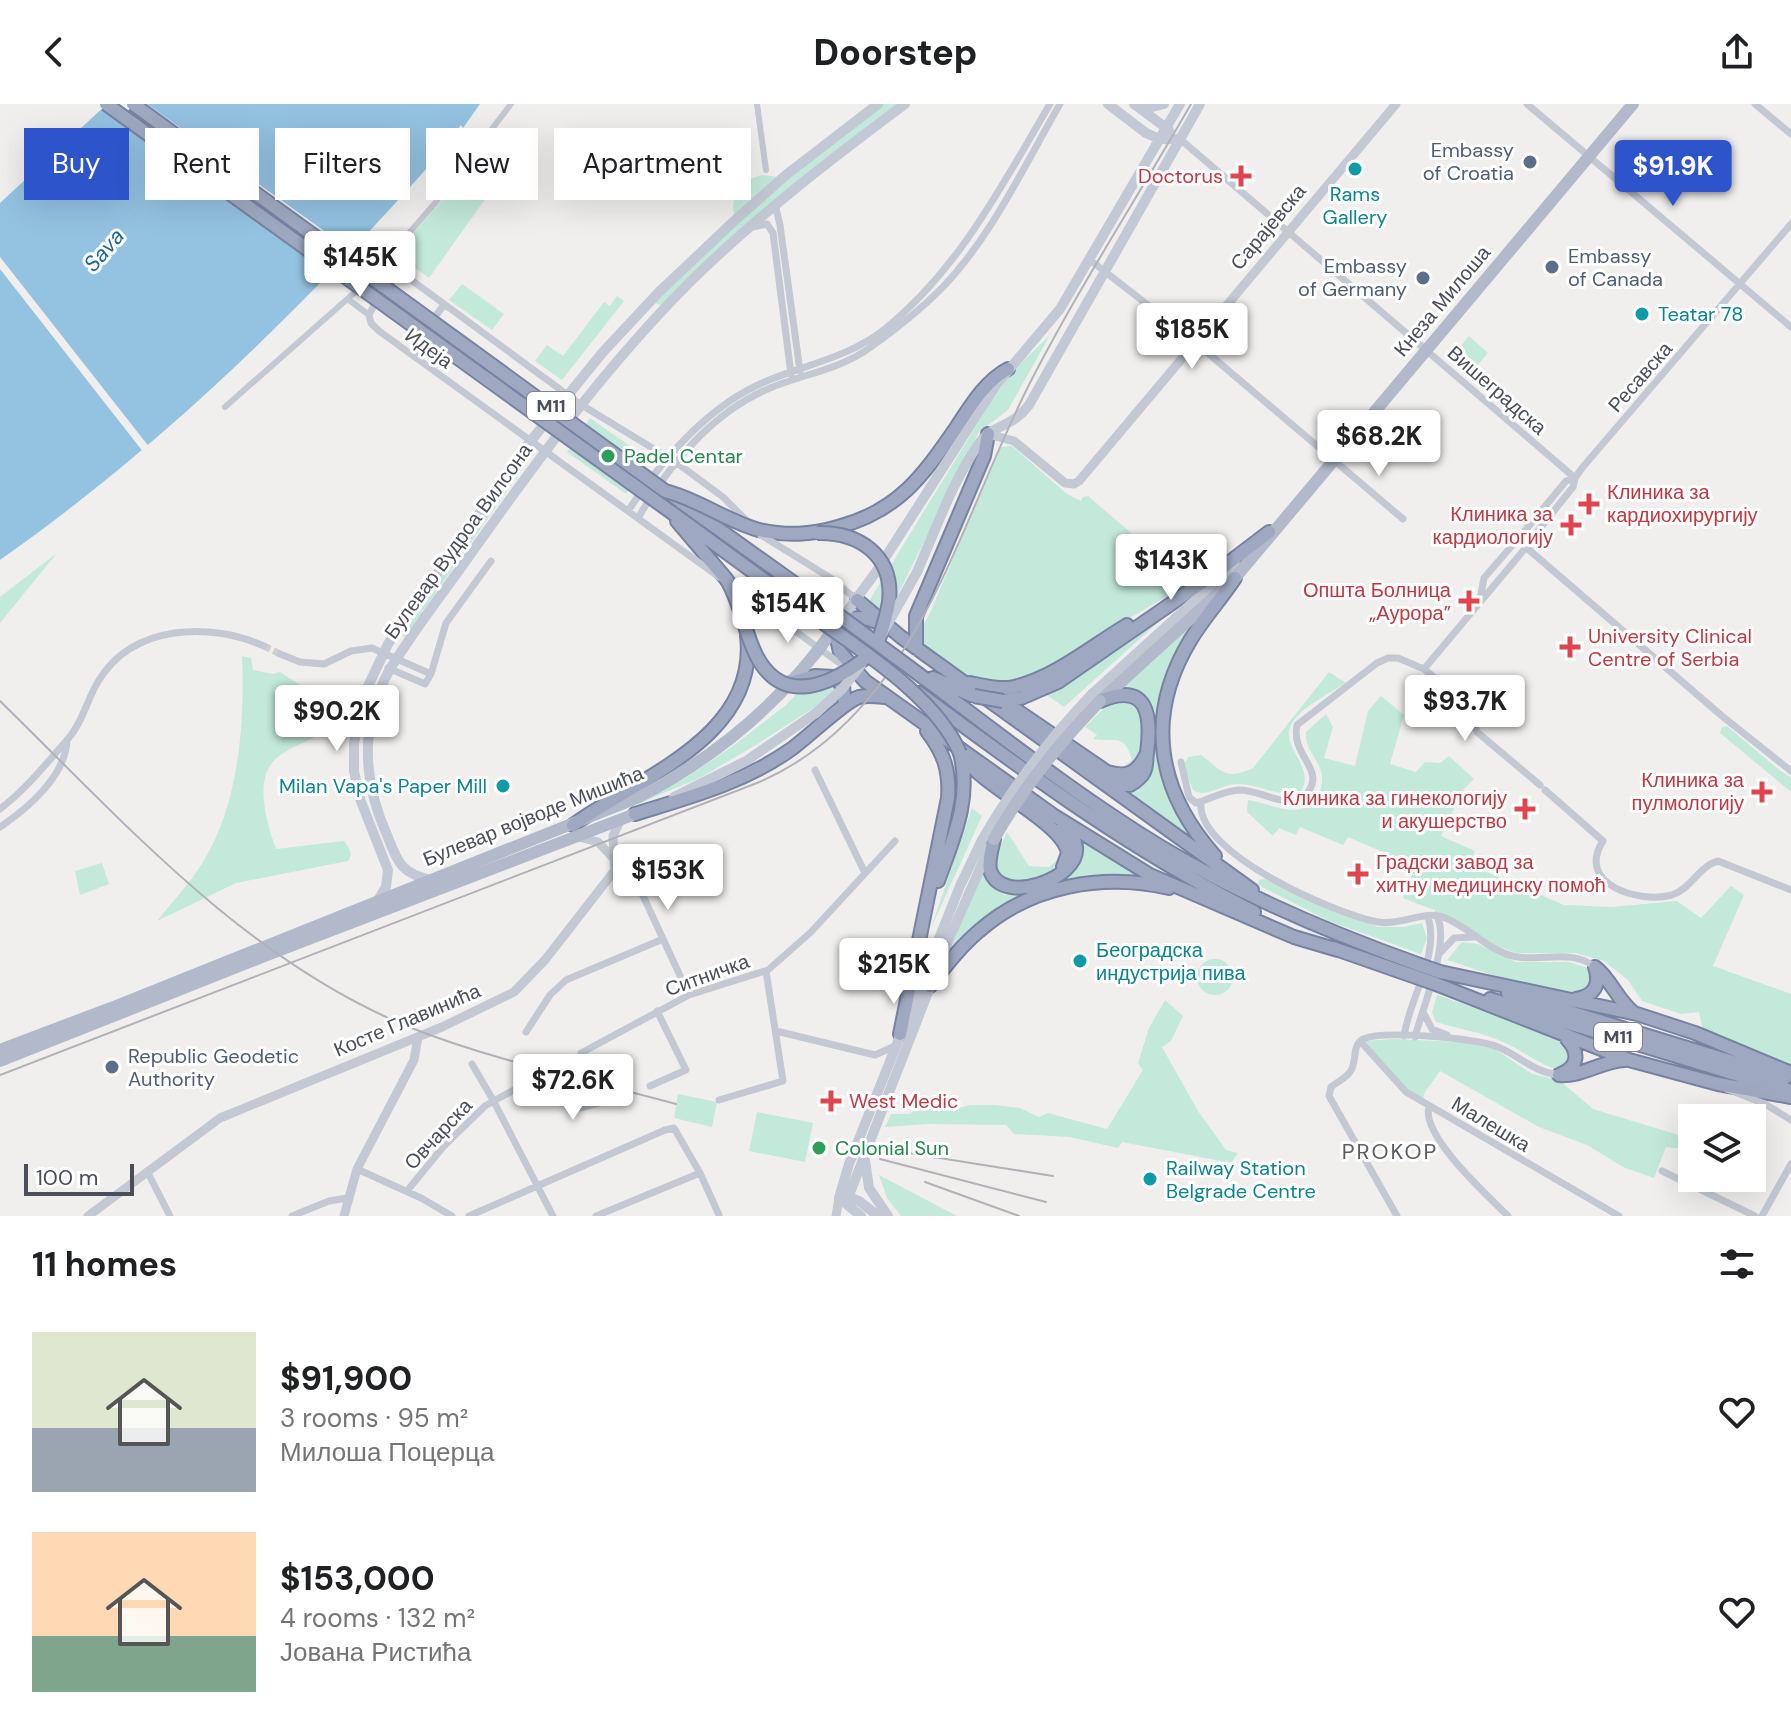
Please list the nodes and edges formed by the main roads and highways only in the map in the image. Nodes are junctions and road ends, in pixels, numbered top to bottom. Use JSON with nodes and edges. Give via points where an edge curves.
{"nodes":[{"id":1,"x":106,"y":104,"type":"edge"},
{"id":2,"x":133,"y":104,"type":"edge"},
{"id":3,"x":878,"y":104,"type":"edge"},
{"id":4,"x":905,"y":104,"type":"edge"},
{"id":5,"x":1108,"y":104,"type":"edge"},
{"id":6,"x":1135,"y":104,"type":"edge"},
{"id":7,"x":1164,"y":104,"type":"edge"},
{"id":8,"x":1180,"y":104,"type":"edge"},
{"id":9,"x":1200,"y":104,"type":"edge"},
{"id":10,"x":1633,"y":104,"type":"edge"},
{"id":11,"x":1166,"y":128,"type":"junction"},
{"id":12,"x":1159,"y":139,"type":"junction"},
{"id":13,"x":1180,"y":139,"type":"junction"},
{"id":14,"x":1008,"y":369,"type":"junction"},
{"id":15,"x":988,"y":434,"type":"junction"},
{"id":16,"x":665,"y":491,"type":"junction"},
{"id":17,"x":671,"y":512,"type":"junction"},
{"id":18,"x":1280,"y":522,"type":"junction"},
{"id":19,"x":1269,"y":532,"type":"junction"},
{"id":20,"x":817,"y":533,"type":"junction"},
{"id":21,"x":1235,"y":578,"type":"junction"},
{"id":22,"x":1175,"y":599,"type":"junction"},
{"id":23,"x":857,"y":600,"type":"junction"},
{"id":24,"x":836,"y":626,"type":"junction"},
{"id":25,"x":746,"y":628,"type":"junction"},
{"id":26,"x":889,"y":629,"type":"junction"},
{"id":27,"x":879,"y":639,"type":"junction"},
{"id":28,"x":916,"y":648,"type":"junction"},
{"id":29,"x":867,"y":657,"type":"junction"},
{"id":30,"x":905,"y":664,"type":"junction"},
{"id":31,"x":894,"y":674,"type":"junction"},
{"id":32,"x":961,"y":681,"type":"junction"},
{"id":33,"x":791,"y":683,"type":"junction"},
{"id":34,"x":887,"y":698,"type":"junction"},
{"id":35,"x":1096,"y":698,"type":"junction"},
{"id":36,"x":1003,"y":701,"type":"junction"},
{"id":37,"x":845,"y":705,"type":"junction"},
{"id":38,"x":920,"y":722,"type":"junction"},
{"id":39,"x":960,"y":753,"type":"junction"},
{"id":40,"x":1146,"y":755,"type":"junction"},
{"id":41,"x":1098,"y":780,"type":"junction"},
{"id":42,"x":635,"y":814,"type":"junction"},
{"id":43,"x":1051,"y":821,"type":"junction"},
{"id":44,"x":575,"y":830,"type":"junction"},
{"id":45,"x":988,"y":840,"type":"junction"},
{"id":46,"x":1233,"y":876,"type":"junction"},
{"id":47,"x":431,"y":880,"type":"junction"},
{"id":48,"x":1196,"y":895,"type":"junction"},
{"id":49,"x":378,"y":900,"type":"junction"},
{"id":50,"x":1277,"y":909,"type":"junction"},
{"id":51,"x":922,"y":930,"type":"junction"},
{"id":52,"x":1338,"y":950,"type":"junction"},
{"id":53,"x":1418,"y":971,"type":"junction"},
{"id":54,"x":1442,"y":979,"type":"junction"},
{"id":55,"x":930,"y":986,"type":"junction"},
{"id":56,"x":1575,"y":999,"type":"junction"},
{"id":57,"x":1637,"y":1014,"type":"junction"},
{"id":58,"x":1565,"y":1037,"type":"junction"},
{"id":59,"x":898,"y":1040,"type":"junction"},
{"id":60,"x":0,"y":1050,"type":"edge"},
{"id":61,"x":1629,"y":1060,"type":"junction"},
{"id":62,"x":0,"y":1061,"type":"edge"},
{"id":63,"x":1791,"y":1073,"type":"edge"},
{"id":64,"x":1791,"y":1080,"type":"edge"},
{"id":65,"x":1791,"y":1091,"type":"edge"},
{"id":66,"x":1791,"y":1097,"type":"edge"},
{"id":67,"x":865,"y":1154,"type":"junction"},
{"id":68,"x":844,"y":1198,"type":"junction"},
{"id":69,"x":861,"y":1216,"type":"edge"},
{"id":70,"x":878,"y":1216,"type":"edge"},
{"id":71,"x":888,"y":1216,"type":"edge"}],
"edges":[{"from":1,"to":17,"type":"highway","number":"M11","bridge":true},
{"from":2,"to":16,"type":"highway","number":"M11","bridge":true},
{"from":3,"to":49,"type":"main road","name":"Булевар Вудроа Вилсона","via":[[786,175],[624,329],[530,441],[383,651],[361,701],[354,744],[360,799],[388,870]]},
{"from":4,"to":47,"type":"main road","name":"Булевар Вудроа Вилсона","via":[[775,204],[670,303],[580,404],[397,657],[369,725],[369,784],[400,865],[409,874]]},
{"from":5,"to":12,"type":"main road"},
{"from":6,"to":7,"type":"main road"},
{"from":6,"to":11,"type":"main road"},
{"from":8,"to":11,"type":"main road","name":"Булевар војводе Мишића"},
{"from":9,"to":13,"type":"main road"},
{"from":10,"to":18,"type":"main road","name":"Кнеза Милоша"},
{"from":11,"to":12,"type":"main road","name":"Булевар војводе Мишића"},
{"from":11,"to":13,"type":"main road"},
{"from":12,"to":13,"type":"main road"},
{"from":12,"to":14,"type":"main road","name":"Булевар војводе Мишића","via":[[1051,322]]},
{"from":13,"to":15,"type":"main road","via":[[1022,415]]},
{"from":14,"to":20,"type":"highway","via":[[985,388],[933,461],[889,506]]},
{"from":14,"to":23,"type":"main road","name":"Булевар војводе Мишића"},
{"from":15,"to":27,"type":"main road","name":"Булевар војводе Мишића","bridge":true,"via":[[960,478]]},
{"from":15,"to":28,"type":"highway","via":[[984,456],[916,616]]},
{"from":16,"to":20,"type":"highway","bridge":true,"via":[[759,530]]},
{"from":16,"to":30,"type":"highway","number":"M11","bridge":true},
{"from":17,"to":25,"type":"highway","bridge":true,"via":[[735,594]]},
{"from":17,"to":31,"type":"highway","number":"M11","bridge":true},
{"from":18,"to":19,"type":"main road"},
{"from":18,"to":21,"type":"main road"},
{"from":19,"to":22,"type":"highway"},
{"from":19,"to":35,"type":"main road"},
{"from":20,"to":27,"type":"highway","bridge":true,"via":[[859,540],[883,565],[889,600]]},
{"from":21,"to":35,"type":"main road"},
{"from":21,"to":46,"type":"highway","via":[[1183,656],[1165,704],[1162,731],[1167,775],[1180,807]]},
{"from":22,"to":32,"type":"highway","via":[[1027,682],[994,688]]},
{"from":22,"to":36,"type":"highway","via":[[1058,682]]},
{"from":23,"to":24,"type":"main road","name":"Булевар војводе Мишића"},
{"from":23,"to":26,"type":"highway"},
{"from":24,"to":26,"type":"highway","via":[[857,617]]},
{"from":24,"to":33,"type":"main road","name":"Булевар војводе Мишића"},
{"from":24,"to":34,"type":"highway","via":[[840,652]]},
{"from":25,"to":29,"type":"highway","bridge":true,"via":[[761,664],[793,686],[825,683]]},
{"from":25,"to":44,"type":"highway","bridge":true,"via":[[747,662],[734,701],[715,727]]},
{"from":26,"to":28,"type":"highway"},
{"from":27,"to":29,"type":"main road","name":"Булевар војводе Мишића","bridge":true},
{"from":28,"to":32,"type":"highway"},
{"from":29,"to":42,"type":"main road","name":"Булевар војводе Мишића","bridge":true,"via":[[842,689],[793,731],[723,774]]},
{"from":30,"to":36,"type":"highway","bridge":true,"via":[[974,696]]},
{"from":30,"to":50,"type":"highway","number":"M11","bridge":true,"via":[[1161,847]]},
{"from":31,"to":39,"type":"highway","bridge":true,"via":[[947,728]]},
{"from":31,"to":52,"type":"highway","number":"M11","bridge":true,"via":[[1120,837],[1212,891]]},
{"from":32,"to":41,"type":"highway"},
{"from":33,"to":37,"type":"highway","via":[[834,677],[845,690]]},
{"from":33,"to":44,"type":"main road","name":"Булевар војводе Мишића","via":[[726,743],[688,769]]},
{"from":34,"to":37,"type":"highway","via":[[862,697]]},
{"from":34,"to":38,"type":"highway"},
{"from":35,"to":40,"type":"highway","via":[[1122,696],[1141,702],[1149,721]]},
{"from":35,"to":45,"type":"main road","bridge":true},
{"from":36,"to":40,"type":"highway","bridge":true,"via":[[1107,772],[1125,775],[1139,768]]},
{"from":37,"to":42,"type":"highway","via":[[800,744],[749,775]]},
{"from":38,"to":43,"type":"highway"},
{"from":38,"to":51,"type":"highway","via":[[943,755],[949,783]]},
{"from":39,"to":43,"type":"highway","bridge":true,"via":[[986,780]]},
{"from":39,"to":51,"type":"highway","via":[[965,788],[958,825]]},
{"from":40,"to":41,"type":"highway","via":[[1144,771],[1130,785]]},
{"from":41,"to":46,"type":"highway"},
{"from":42,"to":44,"type":"main road","name":"Булевар војводе Мишића"},
{"from":43,"to":45,"type":"highway","via":[[1067,858],[1058,874],[1034,886],[1002,884],[990,870]]},
{"from":43,"to":48,"type":"highway"},
{"from":44,"to":47,"type":"main road","name":"Булевар војводе Мишића"},
{"from":44,"to":62,"type":"main road","name":"Булевар војводе Мишића"},
{"from":45,"to":55,"type":"main road"},
{"from":45,"to":59,"type":"main road","via":[[960,886]]},
{"from":46,"to":50,"type":"highway"},
{"from":47,"to":49,"type":"main road","name":"Булевар војводе Мишића"},
{"from":48,"to":52,"type":"highway"},
{"from":48,"to":55,"type":"highway","via":[[1114,883],[1085,883],[1043,893],[982,928]]},
{"from":49,"to":60,"type":"main road","name":"Булевар војводе Мишића"},
{"from":50,"to":53,"type":"highway","number":"M11"},
{"from":51,"to":59,"type":"highway"},
{"from":52,"to":53,"type":"highway","number":"M11"},
{"from":53,"to":54,"type":"highway","number":"M11","bridge":true},
{"from":54,"to":56,"type":"highway"},
{"from":54,"to":58,"type":"highway"},
{"from":54,"to":64,"type":"highway","number":"M11"},
{"from":54,"to":65,"type":"highway","number":"M11"},
{"from":55,"to":67,"type":"main road"},
{"from":56,"to":57,"type":"highway"},
{"from":56,"to":57,"type":"highway","via":[[1594,991],[1595,967]]},
{"from":57,"to":63,"type":"highway"},
{"from":58,"to":61,"type":"highway"},
{"from":58,"to":61,"type":"highway","via":[[1576,1059],[1559,1075]]},
{"from":59,"to":68,"type":"main road","via":[[860,1133]]},
{"from":61,"to":66,"type":"highway"},
{"from":67,"to":68,"type":"main road"},
{"from":67,"to":71,"type":"main road","via":[[869,1188]]},
{"from":68,"to":69,"type":"main road"},
{"from":68,"to":70,"type":"main road"}]}
